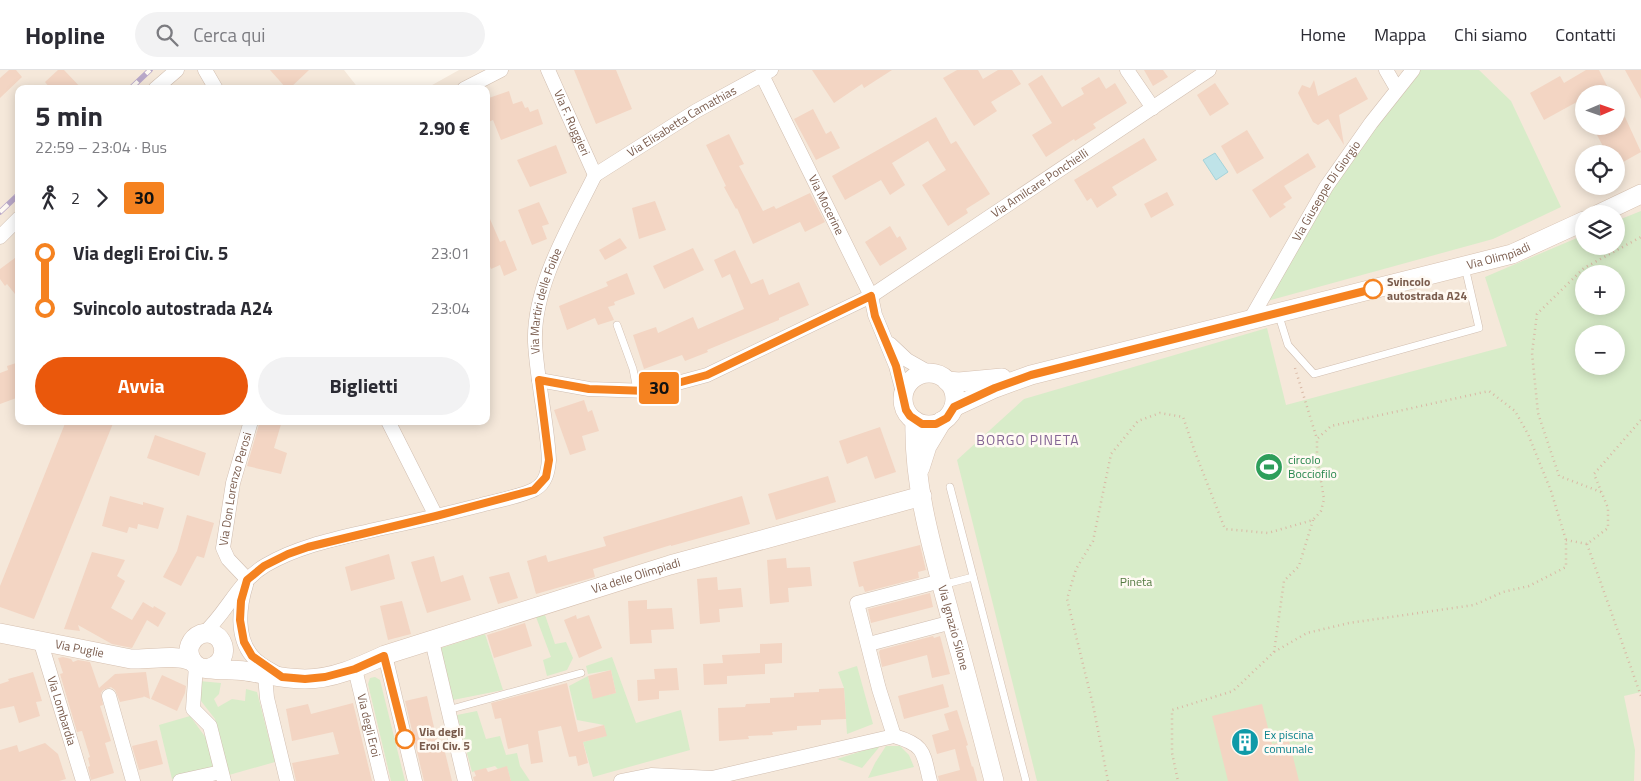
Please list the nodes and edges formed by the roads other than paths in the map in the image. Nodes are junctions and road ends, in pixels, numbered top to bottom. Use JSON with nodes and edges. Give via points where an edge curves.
{"nodes":[{"id":1,"x":177,"y":70,"type":"edge"},
{"id":2,"x":205,"y":70,"type":"edge"},
{"id":3,"x":501,"y":70,"type":"edge"},
{"id":4,"x":548,"y":70,"type":"edge"},
{"id":5,"x":1126,"y":70,"type":"edge"},
{"id":6,"x":1209,"y":70,"type":"edge"},
{"id":7,"x":1386,"y":70,"type":"edge"},
{"id":8,"x":1413,"y":70,"type":"edge"},
{"id":9,"x":766,"y":73,"type":"edge"},
{"id":10,"x":160,"y":85,"type":"edge"},
{"id":11,"x":214,"y":85,"type":"edge"},
{"id":12,"x":472,"y":85,"type":"edge"},
{"id":13,"x":1397,"y":89,"type":"junction"},
{"id":14,"x":1153,"y":108,"type":"junction"},
{"id":15,"x":595,"y":175,"type":"junction"},
{"id":16,"x":1641,"y":194,"type":"edge"},
{"id":17,"x":1618,"y":205,"type":"edge"},
{"id":18,"x":15,"y":222,"type":"edge"},
{"id":19,"x":1575,"y":225,"type":"edge"},
{"id":20,"x":0,"y":237,"type":"edge"},
{"id":21,"x":1465,"y":266,"type":"junction"},
{"id":22,"x":871,"y":296,"type":"junction"},
{"id":23,"x":1278,"y":313,"type":"junction"},
{"id":24,"x":1250,"y":320,"type":"junction"},
{"id":25,"x":617,"y":325,"type":"dead end"},
{"id":26,"x":885,"y":338,"type":"junction"},
{"id":27,"x":1031,"y":375,"type":"junction"},
{"id":28,"x":939,"y":377,"type":"junction"},
{"id":29,"x":539,"y":380,"type":"junction"},
{"id":30,"x":636,"y":390,"type":"junction"},
{"id":31,"x":904,"y":396,"type":"junction"},
{"id":32,"x":948,"y":414,"type":"junction"},
{"id":33,"x":915,"y":421,"type":"junction"},
{"id":34,"x":250,"y":425,"type":"edge"},
{"id":35,"x":390,"y":425,"type":"edge"},
{"id":36,"x":918,"y":474,"type":"junction"},
{"id":37,"x":950,"y":487,"type":"dead end"},
{"id":38,"x":922,"y":496,"type":"junction"},
{"id":39,"x":436,"y":516,"type":"junction"},
{"id":40,"x":974,"y":577,"type":"junction"},
{"id":41,"x":247,"y":580,"type":"junction"},
{"id":42,"x":942,"y":583,"type":"junction"},
{"id":43,"x":227,"y":608,"type":"junction"},
{"id":44,"x":952,"y":622,"type":"junction"},
{"id":45,"x":0,"y":633,"type":"edge"},
{"id":46,"x":198,"y":637,"type":"junction"},
{"id":47,"x":40,"y":640,"type":"junction"},
{"id":48,"x":432,"y":641,"type":"junction"},
{"id":49,"x":869,"y":644,"type":"junction"},
{"id":50,"x":224,"y":649,"type":"junction"},
{"id":51,"x":384,"y":656,"type":"junction"},
{"id":52,"x":160,"y":657,"type":"junction"},
{"id":53,"x":199,"y":665,"type":"junction"},
{"id":54,"x":355,"y":669,"type":"junction"},
{"id":55,"x":245,"y":671,"type":"junction"},
{"id":56,"x":580,"y":673,"type":"dead end"},
{"id":57,"x":274,"y":676,"type":"junction"},
{"id":58,"x":109,"y":696,"type":"dead end"},
{"id":59,"x":448,"y":710,"type":"junction"},
{"id":60,"x":894,"y":736,"type":"junction"},
{"id":61,"x":222,"y":776,"type":"edge"},
{"id":62,"x":83,"y":781,"type":"edge"},
{"id":63,"x":133,"y":781,"type":"edge"},
{"id":64,"x":180,"y":781,"type":"edge"},
{"id":65,"x":287,"y":781,"type":"edge"},
{"id":66,"x":382,"y":781,"type":"edge"},
{"id":67,"x":415,"y":781,"type":"edge"},
{"id":68,"x":465,"y":781,"type":"edge"},
{"id":69,"x":620,"y":781,"type":"edge"},
{"id":70,"x":930,"y":781,"type":"edge"},
{"id":71,"x":994,"y":781,"type":"edge"},
{"id":72,"x":1026,"y":781,"type":"edge"}],
"edges":[{"from":1,"to":10,"type":"street"},
{"from":2,"to":11,"type":"street"},
{"from":3,"to":12,"type":"street"},
{"from":4,"to":15,"type":"street","name":"Via F. Ruggieri"},
{"from":5,"to":14,"type":"street"},
{"from":6,"to":14,"type":"street","name":"Via Amilcare Ponchielli"},
{"from":7,"to":13,"type":"street"},
{"from":8,"to":13,"type":"street","name":"Via Giuseppe Di Giorgio"},
{"from":9,"to":15,"type":"street","name":"Via Elisabetta Camathias","via":[[696,111]]},
{"from":9,"to":22,"type":"street","name":"Via Mocerine"},
{"from":13,"to":24,"type":"street","name":"Via Giuseppe Di Giorgio","via":[[1326,187]]},
{"from":14,"to":22,"type":"street","name":"Via Amilcare Ponchielli"},
{"from":15,"to":29,"type":"street","name":"Via Martiri delle Foibe","via":[[541,297],[535,332]]},
{"from":16,"to":17,"type":"street"},
{"from":18,"to":20,"type":"street"},
{"from":19,"to":21,"type":"street","name":"Via Olimpiadi","via":[[1512,254]]},
{"from":21,"to":23,"type":"street","name":"Via Olimpiadi"},
{"from":21,"to":23,"type":"lane","via":[[1479,328],[1314,374],[1288,345]]},
{"from":22,"to":26,"type":"street","name":"Via Mocerine","via":[[875,316]]},
{"from":22,"to":30,"type":"street","name":"Via Amilcare Ponchielli","via":[[707,375],[648,391]]},
{"from":23,"to":24,"type":"street","name":"Via Olimpiadi"},
{"from":24,"to":27,"type":"street","name":"Via Olimpiadi"},
{"from":25,"to":30,"type":"lane","via":[[633,369]]},
{"from":26,"to":28,"type":"street","name":"Via Mocerine","via":[[906,360]]},
{"from":26,"to":31,"type":"street","name":"Via Mocerine"},
{"from":27,"to":28,"type":"street","name":"Via Olimpiadi","via":[[957,382]]},
{"from":27,"to":32,"type":"street","name":"Via Olimpiadi","via":[[995,388]]},
{"from":28,"to":31,"type":"street","via":[[923,374],[910,382]]},
{"from":28,"to":32,"type":"street","via":[[954,393]]},
{"from":29,"to":30,"type":"street","name":"Via Amilcare Ponchielli","via":[[589,389]]},
{"from":29,"to":39,"type":"street","name":"Via Martiri delle Foibe","via":[[549,460],[543,482],[530,492]]},
{"from":31,"to":33,"type":"street","via":[[906,410]]},
{"from":32,"to":33,"type":"street","via":[[929,425]]},
{"from":32,"to":36,"type":"street","name":"Via Ignazio Silone","via":[[927,446]]},
{"from":33,"to":36,"type":"street","name":"Via Ignazio Silone"},
{"from":34,"to":41,"type":"street","name":"Via Don Lorenzo Perosi","via":[[233,483],[223,548],[228,559]]},
{"from":35,"to":39,"type":"street"},
{"from":36,"to":38,"type":"street","name":"Via Ignazio Silone"},
{"from":37,"to":40,"type":"lane"},
{"from":38,"to":42,"type":"street","name":"Via Ignazio Silone"},
{"from":38,"to":48,"type":"street","name":"Via delle Olimpiadi","via":[[670,565]]},
{"from":39,"to":41,"type":"street","name":"Via Martiri delle Foibe","via":[[308,547],[264,566]]},
{"from":40,"to":42,"type":"lane"},
{"from":40,"to":72,"type":"lane"},
{"from":41,"to":43,"type":"street","name":"Via Martiri delle Foibe"},
{"from":41,"to":57,"type":"street","via":[[240,620],[244,642],[252,656]]},
{"from":42,"to":44,"type":"street","name":"Via Ignazio Silone"},
{"from":42,"to":49,"type":"street","via":[[857,603]]},
{"from":43,"to":46,"type":"street","name":"Via Martiri delle Foibe"},
{"from":43,"to":50,"type":"street","name":"Via Martiri delle Foibe","via":[[223,618]]},
{"from":44,"to":49,"type":"street"},
{"from":44,"to":71,"type":"street","name":"Via Ignazio Silone"},
{"from":45,"to":47,"type":"street","name":"Via Puglie"},
{"from":46,"to":50,"type":"street","via":[[208,633],[218,637]]},
{"from":46,"to":52,"type":"street","name":"Via Puglie"},
{"from":46,"to":53,"type":"street","via":[[189,650]]},
{"from":47,"to":52,"type":"street","name":"Via Puglie","via":[[131,659]]},
{"from":47,"to":62,"type":"street","name":"Via Lombardia"},
{"from":48,"to":51,"type":"street","name":"Via delle Olimpiadi"},
{"from":48,"to":59,"type":"street"},
{"from":49,"to":60,"type":"street"},
{"from":50,"to":53,"type":"street","via":[[220,662]]},
{"from":50,"to":55,"type":"street","name":"Via Puglie","via":[[235,666]]},
{"from":51,"to":54,"type":"street","name":"Via delle Olimpiadi"},
{"from":51,"to":67,"type":"street"},
{"from":52,"to":53,"type":"street","name":"Via Puglie","via":[[183,658]]},
{"from":53,"to":55,"type":"street","name":"Via Puglie"},
{"from":53,"to":61,"type":"street","via":[[193,709],[210,726]]},
{"from":54,"to":57,"type":"street","name":"Via Puglie","via":[[305,679]]},
{"from":54,"to":66,"type":"street","name":"Via degli Eroi"},
{"from":55,"to":57,"type":"street","name":"Via Puglie"},
{"from":56,"to":59,"type":"lane"},
{"from":57,"to":65,"type":"street","via":[[267,698]]},
{"from":58,"to":63,"type":"street"},
{"from":59,"to":68,"type":"street"},
{"from":60,"to":69,"type":"street","via":[[712,778],[651,775]]},
{"from":60,"to":70,"type":"street","via":[[910,741],[923,753]]},
{"from":61,"to":64,"type":"street"}]}
